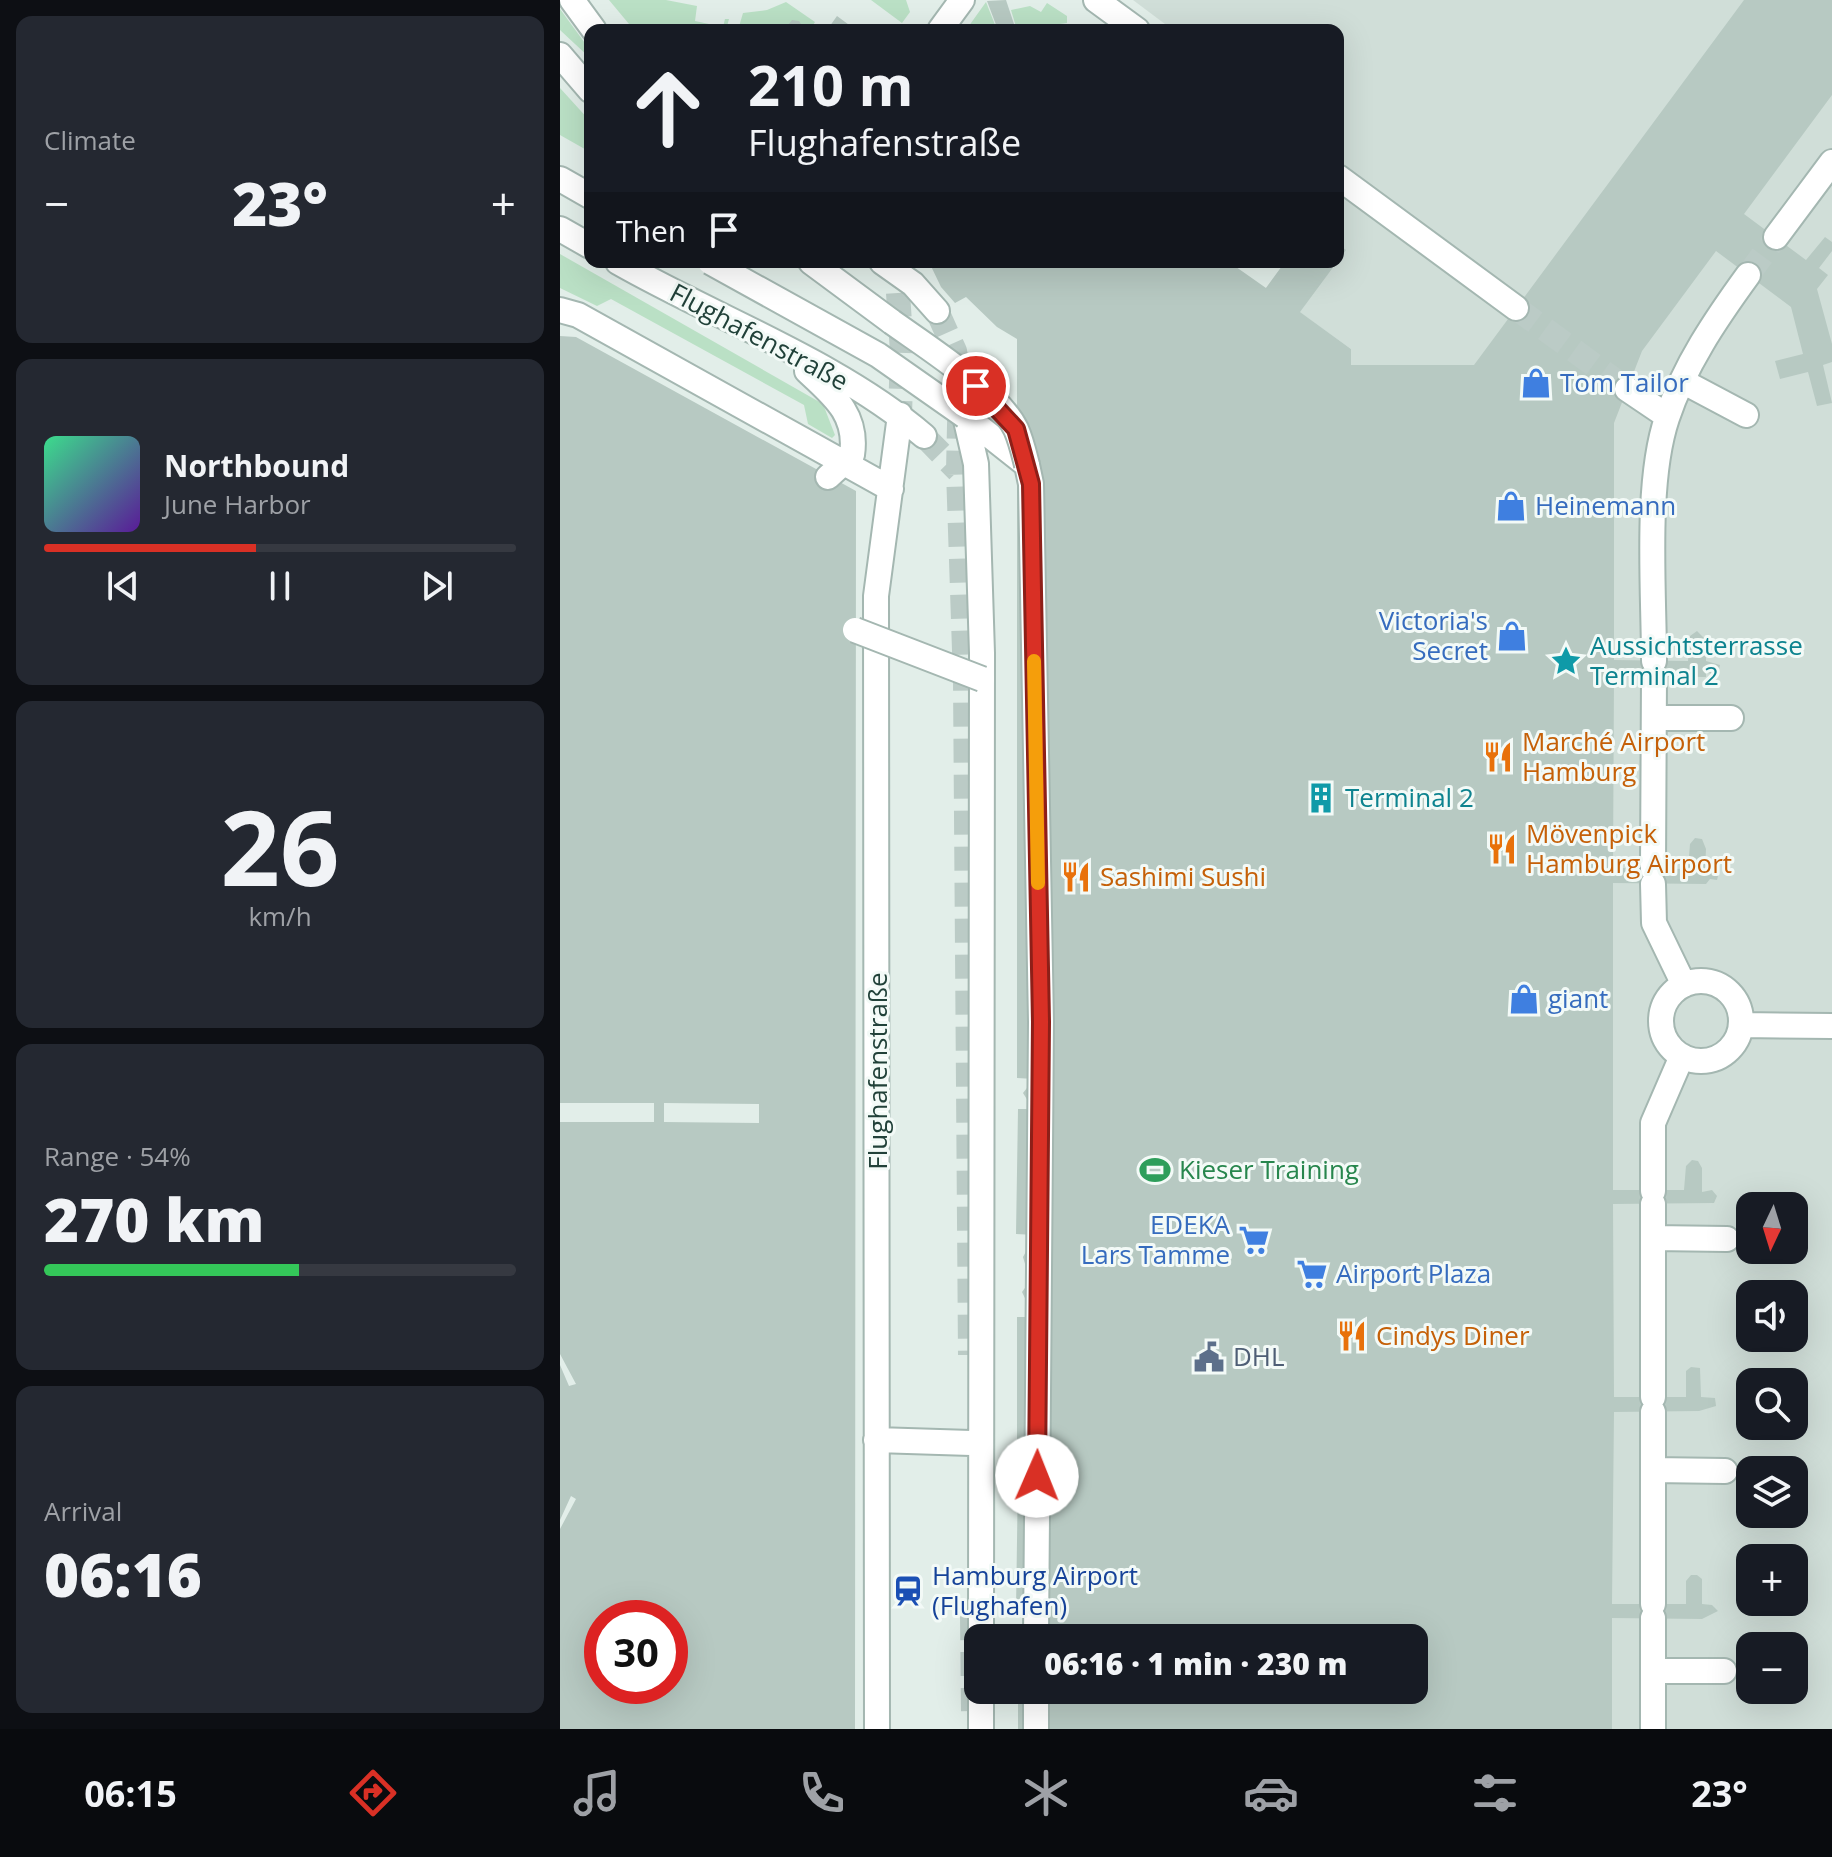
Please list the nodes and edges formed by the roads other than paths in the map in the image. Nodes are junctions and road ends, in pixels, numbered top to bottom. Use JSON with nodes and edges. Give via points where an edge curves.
{"nodes":[{"id":1,"x":572,"y":0,"type":"edge"},
{"id":2,"x":1096,"y":0,"type":"edge"},
{"id":3,"x":953,"y":3,"type":"edge"},
{"id":4,"x":590,"y":24,"type":"edge"},
{"id":5,"x":943,"y":24,"type":"edge"},
{"id":6,"x":1129,"y":24,"type":"edge"},
{"id":7,"x":1832,"y":162,"type":"edge"},
{"id":8,"x":560,"y":179,"type":"edge"},
{"id":9,"x":1344,"y":181,"type":"edge"},
{"id":10,"x":584,"y":193,"type":"edge"},
{"id":11,"x":560,"y":229,"type":"edge"},
{"id":12,"x":1776,"y":237,"type":"tunnel mouth"},
{"id":13,"x":584,"y":243,"type":"edge"},
{"id":14,"x":628,"y":268,"type":"edge"},
{"id":15,"x":721,"y":268,"type":"edge"},
{"id":16,"x":819,"y":268,"type":"edge"},
{"id":17,"x":886,"y":268,"type":"edge"},
{"id":18,"x":890,"y":268,"type":"edge"},
{"id":19,"x":1748,"y":275,"type":"tunnel mouth"},
{"id":20,"x":898,"y":293,"type":"tunnel mouth"},
{"id":21,"x":1516,"y":308,"type":"tunnel mouth"},
{"id":22,"x":560,"y":310,"type":"edge"},
{"id":23,"x":937,"y":311,"type":"tunnel mouth"},
{"id":24,"x":783,"y":350,"type":"junction"},
{"id":25,"x":957,"y":369,"type":"junction"},
{"id":26,"x":1682,"y":381,"type":"junction"},
{"id":27,"x":1627,"y":389,"type":"tunnel mouth"},
{"id":28,"x":900,"y":415,"type":"junction"},
{"id":29,"x":1746,"y":415,"type":"dead end"},
{"id":30,"x":965,"y":416,"type":"junction"},
{"id":31,"x":1667,"y":416,"type":"junction"},
{"id":32,"x":924,"y":436,"type":"tunnel mouth"},
{"id":33,"x":837,"y":470,"type":"junction"},
{"id":34,"x":1029,"y":475,"type":"junction"},
{"id":35,"x":880,"y":483,"type":"junction"},
{"id":36,"x":1030,"y":573,"type":"junction"},
{"id":37,"x":855,"y":630,"type":"dead end"},
{"id":38,"x":982,"y":679,"type":"junction"},
{"id":39,"x":1654,"y":718,"type":"junction"},
{"id":40,"x":1731,"y":718,"type":"dead end"},
{"id":41,"x":1684,"y":985,"type":"junction"},
{"id":42,"x":1741,"y":1025,"type":"junction"},
{"id":43,"x":1832,"y":1026,"type":"edge"},
{"id":44,"x":1682,"y":1056,"type":"junction"},
{"id":45,"x":1653,"y":1238,"type":"junction"},
{"id":46,"x":1727,"y":1239,"type":"dead end"},
{"id":47,"x":876,"y":1440,"type":"junction"},
{"id":48,"x":971,"y":1443,"type":"dead end"},
{"id":49,"x":1653,"y":1470,"type":"junction"},
{"id":50,"x":1725,"y":1471,"type":"dead end"},
{"id":51,"x":981,"y":1624,"type":"tunnel mouth"},
{"id":52,"x":1036,"y":1624,"type":"edge"},
{"id":53,"x":1653,"y":1671,"type":"junction"},
{"id":54,"x":1724,"y":1671,"type":"dead end"},
{"id":55,"x":981,"y":1704,"type":"tunnel mouth"},
{"id":56,"x":1036,"y":1704,"type":"edge"},
{"id":57,"x":877,"y":1729,"type":"edge"},
{"id":58,"x":981,"y":1729,"type":"edge"},
{"id":59,"x":1036,"y":1729,"type":"edge"},
{"id":60,"x":1653,"y":1729,"type":"edge"}],
"edges":[{"from":1,"to":4,"type":"street"},
{"from":2,"to":6,"type":"street"},
{"from":3,"to":5,"type":"street"},
{"from":7,"to":12,"type":"street"},
{"from":8,"to":10,"type":"street"},
{"from":9,"to":21,"type":"street"},
{"from":11,"to":13,"type":"street"},
{"from":14,"to":24,"type":"street","name":"Flughafenstraße"},
{"from":15,"to":30,"type":"street","name":"Flughafenstraße","bridge":true,"via":[[878,355]]},
{"from":16,"to":25,"type":"street","bridge":true},
{"from":17,"to":20,"type":"street"},
{"from":18,"to":23,"type":"street"},
{"from":19,"to":26,"type":"street"},
{"from":22,"to":33,"type":"street","via":[[578,315]]},
{"from":24,"to":28,"type":"street","name":"Flughafenstraße"},
{"from":24,"to":33,"type":"street","via":[[849,416],[854,444]]},
{"from":25,"to":30,"type":"street"},
{"from":25,"to":34,"type":"street","bridge":true,"via":[[1016,429]]},
{"from":26,"to":29,"type":"street"},
{"from":26,"to":31,"type":"street"},
{"from":27,"to":31,"type":"street"},
{"from":28,"to":32,"type":"street","name":"Flughafenstraße"},
{"from":28,"to":35,"type":"street","name":"Flughafenstraße"},
{"from":30,"to":34,"type":"street","name":"Flughafenstraße"},
{"from":30,"to":38,"type":"street","via":[[992,505],[993,534],[978,547]]},
{"from":31,"to":39,"type":"street","via":[[1656,505]]},
{"from":33,"to":35,"type":"street"},
{"from":34,"to":36,"type":"street"},
{"from":34,"to":36,"type":"street","via":[[1046,528],[1045,545]]},
{"from":35,"to":47,"type":"street","name":"Flughafenstraße","via":[[875,652]]},
{"from":36,"to":52,"type":"street","via":[[1041,1022]]},
{"from":37,"to":38,"type":"street","bridge":true},
{"from":38,"to":51,"type":"street"},
{"from":39,"to":40,"type":"street"},
{"from":39,"to":41,"type":"street","via":[[1654,923]]},
{"from":41,"to":42,"type":"street","via":[[1702,981],[1720,986],[1734,999]]},
{"from":41,"to":44,"type":"street","via":[[1666,1002],[1661,1019],[1668,1043]]},
{"from":42,"to":43,"type":"street"},
{"from":42,"to":44,"type":"street","via":[[1734,1044],[1719,1056],[1699,1061]]},
{"from":44,"to":45,"type":"street","via":[[1655,1111]]},
{"from":45,"to":46,"type":"street"},
{"from":45,"to":49,"type":"street"},
{"from":47,"to":48,"type":"street"},
{"from":47,"to":57,"type":"street","name":"Flughafenstraße"},
{"from":49,"to":50,"type":"street"},
{"from":49,"to":53,"type":"street"},
{"from":53,"to":54,"type":"street"},
{"from":53,"to":60,"type":"street"},
{"from":55,"to":58,"type":"street"},
{"from":56,"to":59,"type":"street"}]}
